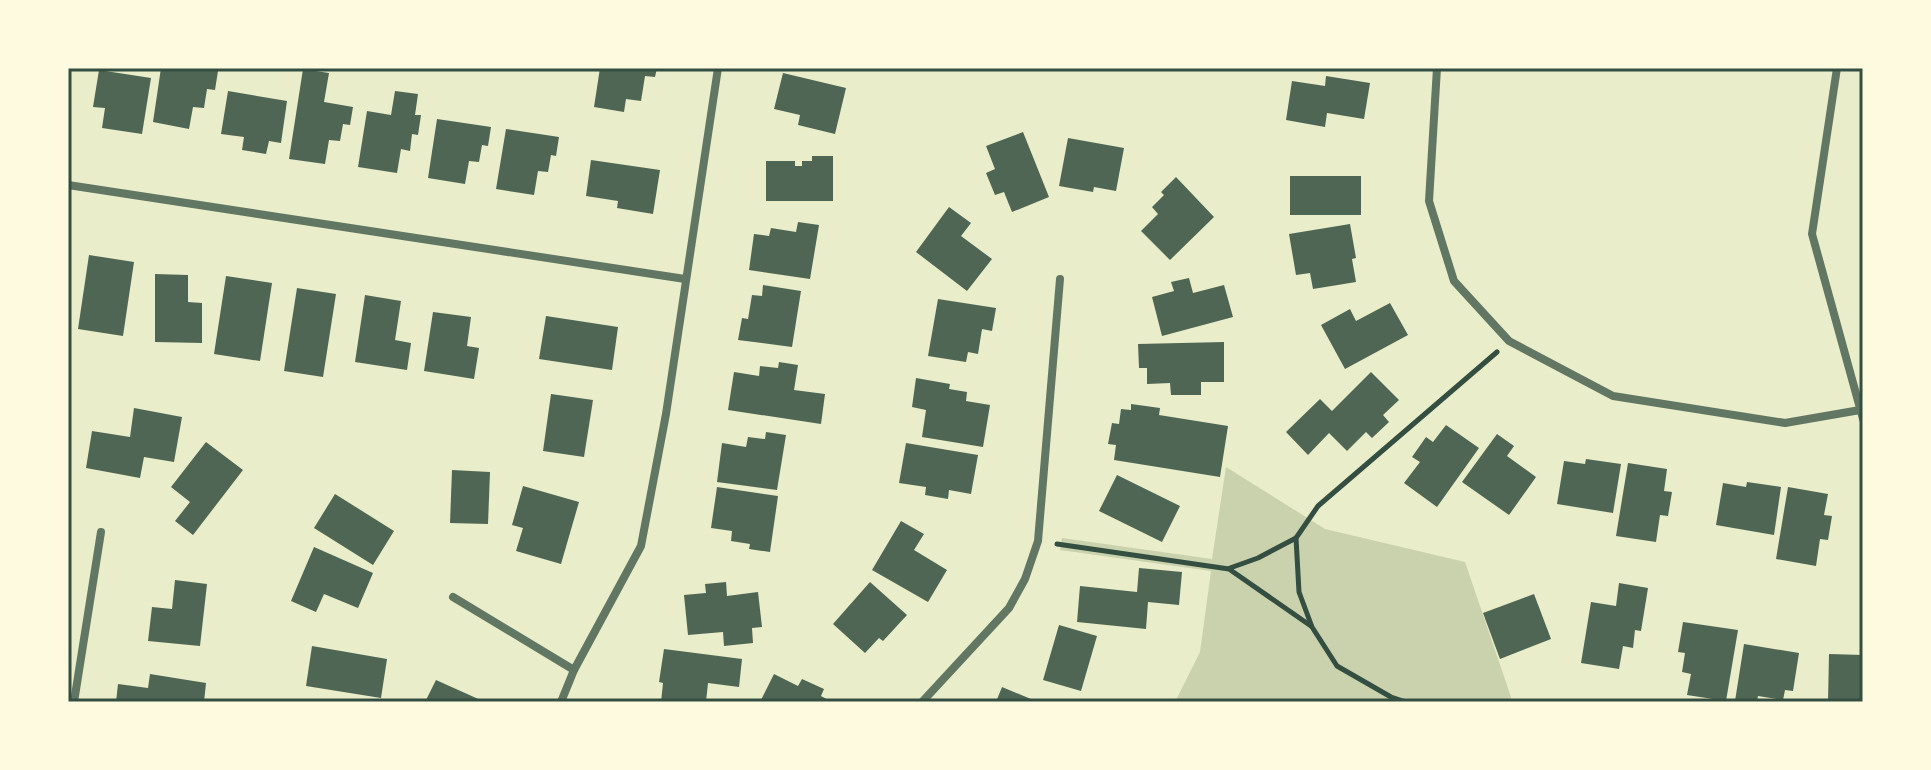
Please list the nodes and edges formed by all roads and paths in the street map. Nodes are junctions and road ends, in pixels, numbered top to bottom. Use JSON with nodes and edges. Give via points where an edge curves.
{"nodes":[{"id":1,"x":718,"y":68,"type":"edge"},
{"id":2,"x":1437,"y":68,"type":"edge"},
{"id":3,"x":1837,"y":68,"type":"edge"},
{"id":4,"x":68,"y":185,"type":"edge"},
{"id":5,"x":685,"y":279,"type":"junction"},
{"id":6,"x":1060,"y":279,"type":"dead end"},
{"id":7,"x":1509,"y":341,"type":"junction"},
{"id":8,"x":1862,"y":415,"type":"edge"},
{"id":9,"x":101,"y":532,"type":"dead end"},
{"id":10,"x":1296,"y":538,"type":"junction"},
{"id":11,"x":1038,"y":541,"type":"junction"},
{"id":12,"x":1229,"y":569,"type":"junction"},
{"id":13,"x":453,"y":597,"type":"dead end"},
{"id":14,"x":1312,"y":627,"type":"junction"},
{"id":15,"x":574,"y":670,"type":"junction"},
{"id":16,"x":74,"y":702,"type":"edge"},
{"id":17,"x":561,"y":702,"type":"edge"},
{"id":18,"x":922,"y":702,"type":"edge"},
{"id":19,"x":1406,"y":702,"type":"edge"}],
"edges":[{"from":1,"to":5,"type":"street"},
{"from":2,"to":7,"type":"street","via":[[1429,201],[1454,281]]},
{"from":3,"to":8,"type":"street","via":[[1812,234]]},
{"from":4,"to":5,"type":"street"},
{"from":5,"to":15,"type":"street","via":[[641,546]]},
{"from":6,"to":11,"type":"street"},
{"from":7,"to":8,"type":"street","via":[[1613,396],[1785,423]]},
{"from":7,"to":10,"type":"path","via":[[1318,506]]},
{"from":9,"to":16,"type":"street"},
{"from":10,"to":12,"type":"path"},
{"from":10,"to":14,"type":"path","via":[[1299,592]]},
{"from":11,"to":12,"type":"path"},
{"from":11,"to":18,"type":"street","via":[[1009,608]]},
{"from":12,"to":14,"type":"path"},
{"from":13,"to":15,"type":"street"},
{"from":14,"to":19,"type":"path","via":[[1337,666]]},
{"from":15,"to":17,"type":"street"}]}
